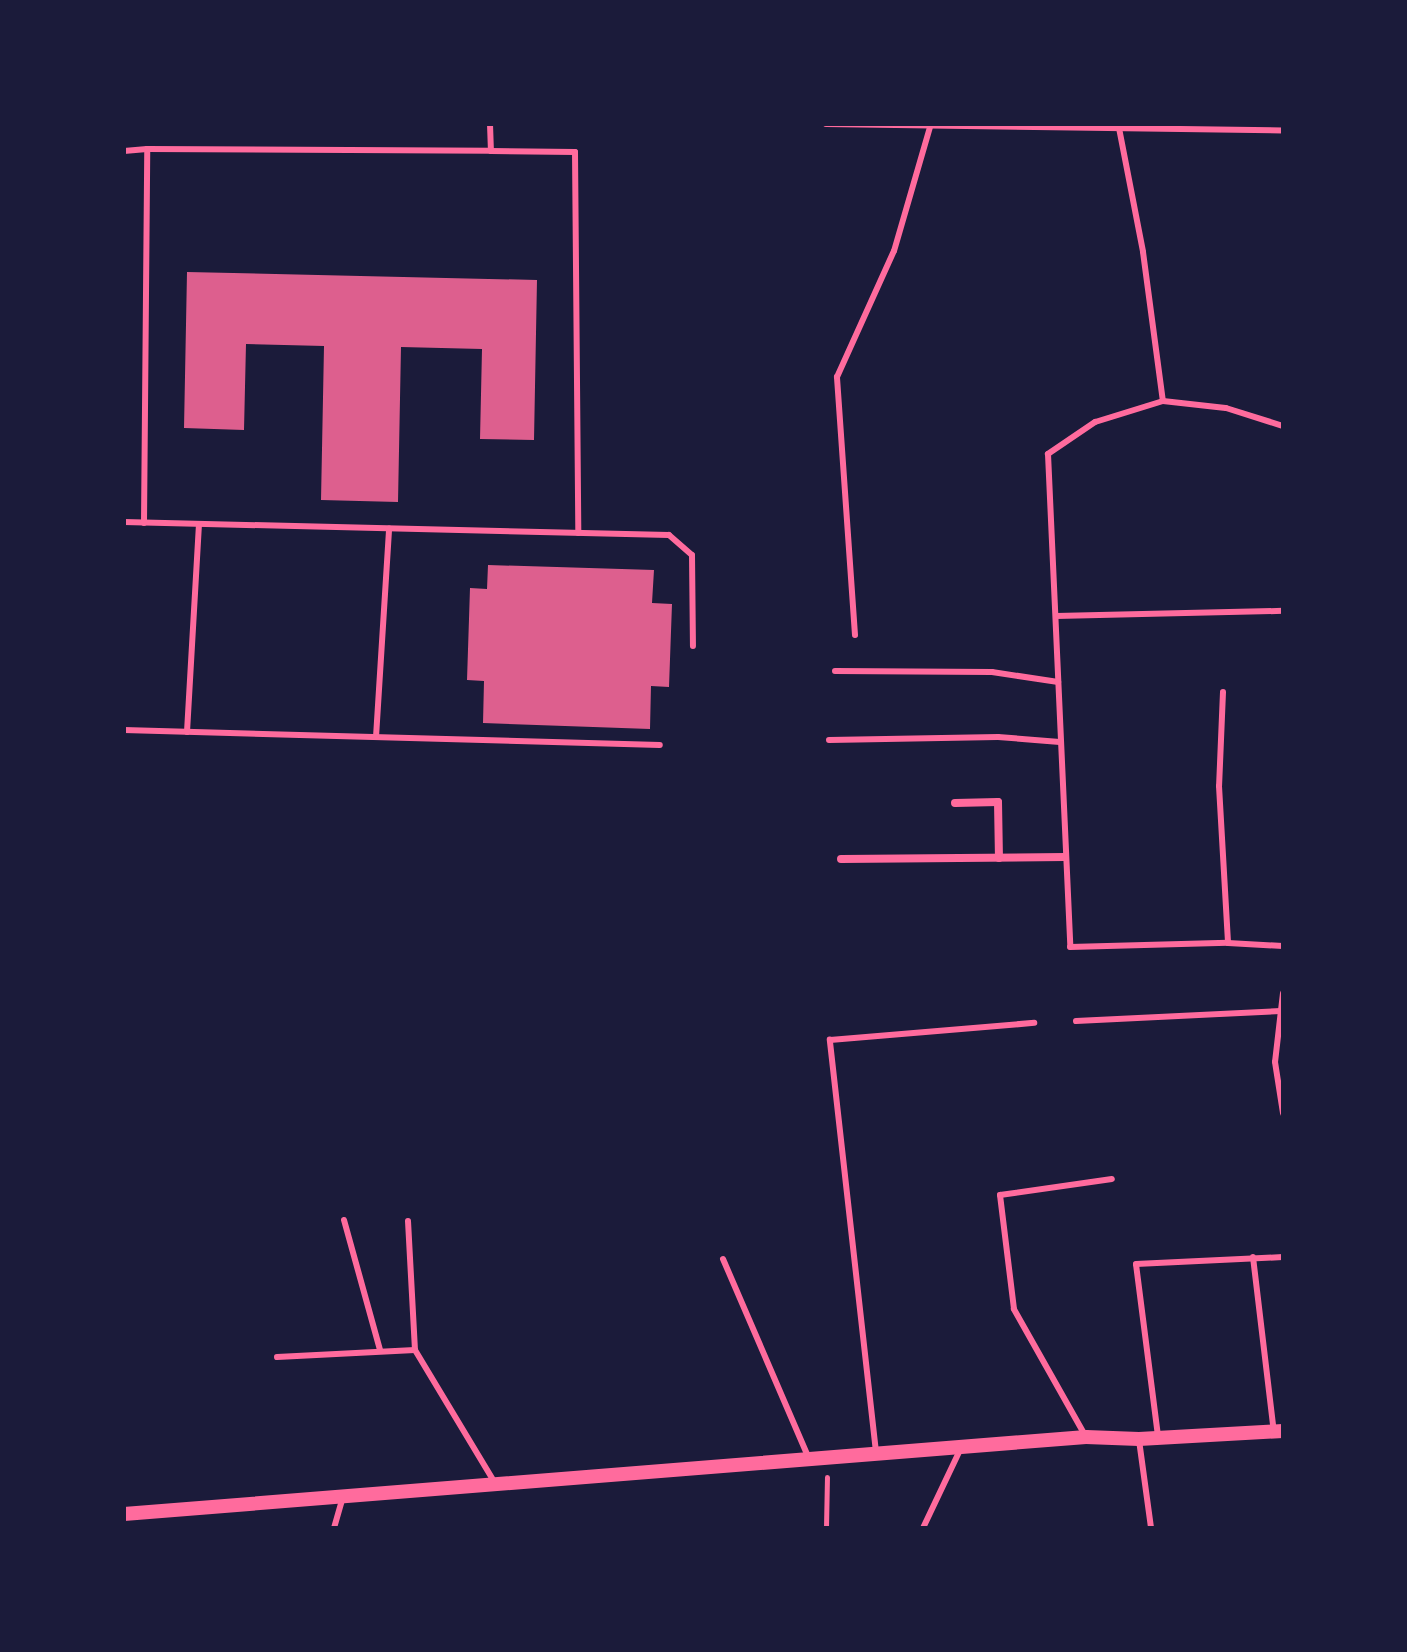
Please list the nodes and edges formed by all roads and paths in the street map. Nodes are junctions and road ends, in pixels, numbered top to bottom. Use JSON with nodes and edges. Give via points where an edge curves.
{"nodes":[{"id":1,"x":490,"y":124,"type":"edge"},
{"id":2,"x":826,"y":124,"type":"edge"},
{"id":3,"x":931,"y":125,"type":"edge"},
{"id":4,"x":1119,"y":128,"type":"junction"},
{"id":5,"x":1283,"y":130,"type":"edge"},
{"id":6,"x":147,"y":149,"type":"junction"},
{"id":7,"x":124,"y":151,"type":"edge"},
{"id":8,"x":491,"y":151,"type":"junction"},
{"id":9,"x":1163,"y":401,"type":"junction"},
{"id":10,"x":1283,"y":426,"type":"edge"},
{"id":11,"x":124,"y":522,"type":"edge"},
{"id":12,"x":144,"y":523,"type":"junction"},
{"id":13,"x":199,"y":524,"type":"junction"},
{"id":14,"x":389,"y":528,"type":"junction"},
{"id":15,"x":578,"y":533,"type":"junction"},
{"id":16,"x":1283,"y":611,"type":"edge"},
{"id":17,"x":1056,"y":616,"type":"junction"},
{"id":18,"x":855,"y":635,"type":"dead end"},
{"id":19,"x":693,"y":646,"type":"dead end"},
{"id":20,"x":835,"y":671,"type":"dead end"},
{"id":21,"x":1058,"y":682,"type":"junction"},
{"id":22,"x":1223,"y":692,"type":"dead end"},
{"id":23,"x":124,"y":730,"type":"edge"},
{"id":24,"x":187,"y":732,"type":"junction"},
{"id":25,"x":376,"y":737,"type":"junction"},
{"id":26,"x":829,"y":740,"type":"dead end"},
{"id":27,"x":1060,"y":742,"type":"junction"},
{"id":28,"x":660,"y":745,"type":"dead end"},
{"id":29,"x":955,"y":803,"type":"dead end"},
{"id":30,"x":1065,"y":857,"type":"junction"},
{"id":31,"x":999,"y":858,"type":"junction"},
{"id":32,"x":841,"y":859,"type":"dead end"},
{"id":33,"x":1228,"y":943,"type":"junction"},
{"id":34,"x":1283,"y":946,"type":"edge"},
{"id":35,"x":1283,"y":993,"type":"edge"},
{"id":36,"x":1281,"y":1011,"type":"junction"},
{"id":37,"x":1076,"y":1021,"type":"dead end"},
{"id":38,"x":1034,"y":1023,"type":"dead end"},
{"id":39,"x":1283,"y":1113,"type":"edge"},
{"id":40,"x":1112,"y":1179,"type":"dead end"},
{"id":41,"x":344,"y":1220,"type":"dead end"},
{"id":42,"x":408,"y":1221,"type":"dead end"},
{"id":43,"x":1253,"y":1257,"type":"junction"},
{"id":44,"x":1283,"y":1257,"type":"edge"},
{"id":45,"x":723,"y":1259,"type":"dead end"},
{"id":46,"x":380,"y":1350,"type":"junction"},
{"id":47,"x":415,"y":1350,"type":"junction"},
{"id":48,"x":277,"y":1357,"type":"dead end"},
{"id":49,"x":1279,"y":1432,"type":"edge"},
{"id":50,"x":1086,"y":1437,"type":"junction"},
{"id":51,"x":1158,"y":1438,"type":"junction"},
{"id":52,"x":1139,"y":1439,"type":"junction"},
{"id":53,"x":960,"y":1450,"type":"junction"},
{"id":54,"x":876,"y":1455,"type":"junction"},
{"id":55,"x":827,"y":1460,"type":"junction"},
{"id":56,"x":811,"y":1462,"type":"junction"},
{"id":57,"x":497,"y":1488,"type":"junction"},
{"id":58,"x":342,"y":1500,"type":"junction"},
{"id":59,"x":124,"y":1514,"type":"edge"},
{"id":60,"x":334,"y":1528,"type":"edge"},
{"id":61,"x":826,"y":1528,"type":"edge"},
{"id":62,"x":923,"y":1528,"type":"edge"},
{"id":63,"x":1151,"y":1528,"type":"edge"}],
"edges":[{"from":1,"to":8,"type":"lane"},
{"from":2,"to":3,"type":"lane"},
{"from":3,"to":4,"type":"lane"},
{"from":3,"to":18,"type":"lane","via":[[894,251],[837,377]]},
{"from":4,"to":5,"type":"lane"},
{"from":4,"to":9,"type":"lane"},
{"from":6,"to":7,"type":"lane"},
{"from":6,"to":8,"type":"lane"},
{"from":6,"to":12,"type":"lane"},
{"from":8,"to":15,"type":"lane","via":[[575,152]]},
{"from":9,"to":10,"type":"lane","via":[[1226,408]]},
{"from":9,"to":17,"type":"lane","via":[[1095,422],[1048,454]]},
{"from":11,"to":12,"type":"lane"},
{"from":12,"to":13,"type":"lane"},
{"from":13,"to":14,"type":"lane"},
{"from":13,"to":24,"type":"lane"},
{"from":14,"to":15,"type":"lane"},
{"from":14,"to":25,"type":"lane"},
{"from":15,"to":19,"type":"lane","via":[[669,535],[681,542],[695,569]]},
{"from":16,"to":17,"type":"lane"},
{"from":17,"to":21,"type":"lane"},
{"from":20,"to":21,"type":"lane","via":[[992,672]]},
{"from":21,"to":27,"type":"lane"},
{"from":22,"to":33,"type":"lane","via":[[1219,786]]},
{"from":23,"to":24,"type":"lane"},
{"from":24,"to":25,"type":"lane"},
{"from":25,"to":28,"type":"lane"},
{"from":26,"to":27,"type":"lane","via":[[998,737]]},
{"from":27,"to":30,"type":"lane"},
{"from":29,"to":31,"type":"street","via":[[998,802]]},
{"from":30,"to":31,"type":"street"},
{"from":30,"to":33,"type":"lane","via":[[1070,947]]},
{"from":31,"to":32,"type":"street"},
{"from":33,"to":34,"type":"lane"},
{"from":35,"to":36,"type":"lane"},
{"from":36,"to":37,"type":"lane"},
{"from":36,"to":39,"type":"lane","via":[[1275,1062]]},
{"from":38,"to":54,"type":"lane","via":[[830,1040]]},
{"from":40,"to":50,"type":"lane","via":[[1000,1195],[1014,1309]]},
{"from":41,"to":46,"type":"lane"},
{"from":42,"to":47,"type":"lane"},
{"from":43,"to":44,"type":"lane"},
{"from":43,"to":49,"type":"lane"},
{"from":43,"to":51,"type":"lane","via":[[1136,1264]]},
{"from":45,"to":56,"type":"lane"},
{"from":46,"to":47,"type":"lane"},
{"from":46,"to":48,"type":"lane"},
{"from":47,"to":57,"type":"lane"},
{"from":49,"to":51,"type":"street"},
{"from":50,"to":52,"type":"street"},
{"from":50,"to":53,"type":"street"},
{"from":51,"to":52,"type":"street"},
{"from":52,"to":63,"type":"lane"},
{"from":53,"to":54,"type":"street"},
{"from":53,"to":62,"type":"lane"},
{"from":54,"to":55,"type":"street"},
{"from":55,"to":56,"type":"street"},
{"from":55,"to":61,"type":"path"},
{"from":56,"to":57,"type":"street"},
{"from":57,"to":58,"type":"street"},
{"from":58,"to":59,"type":"street"},
{"from":58,"to":60,"type":"lane"}]}
